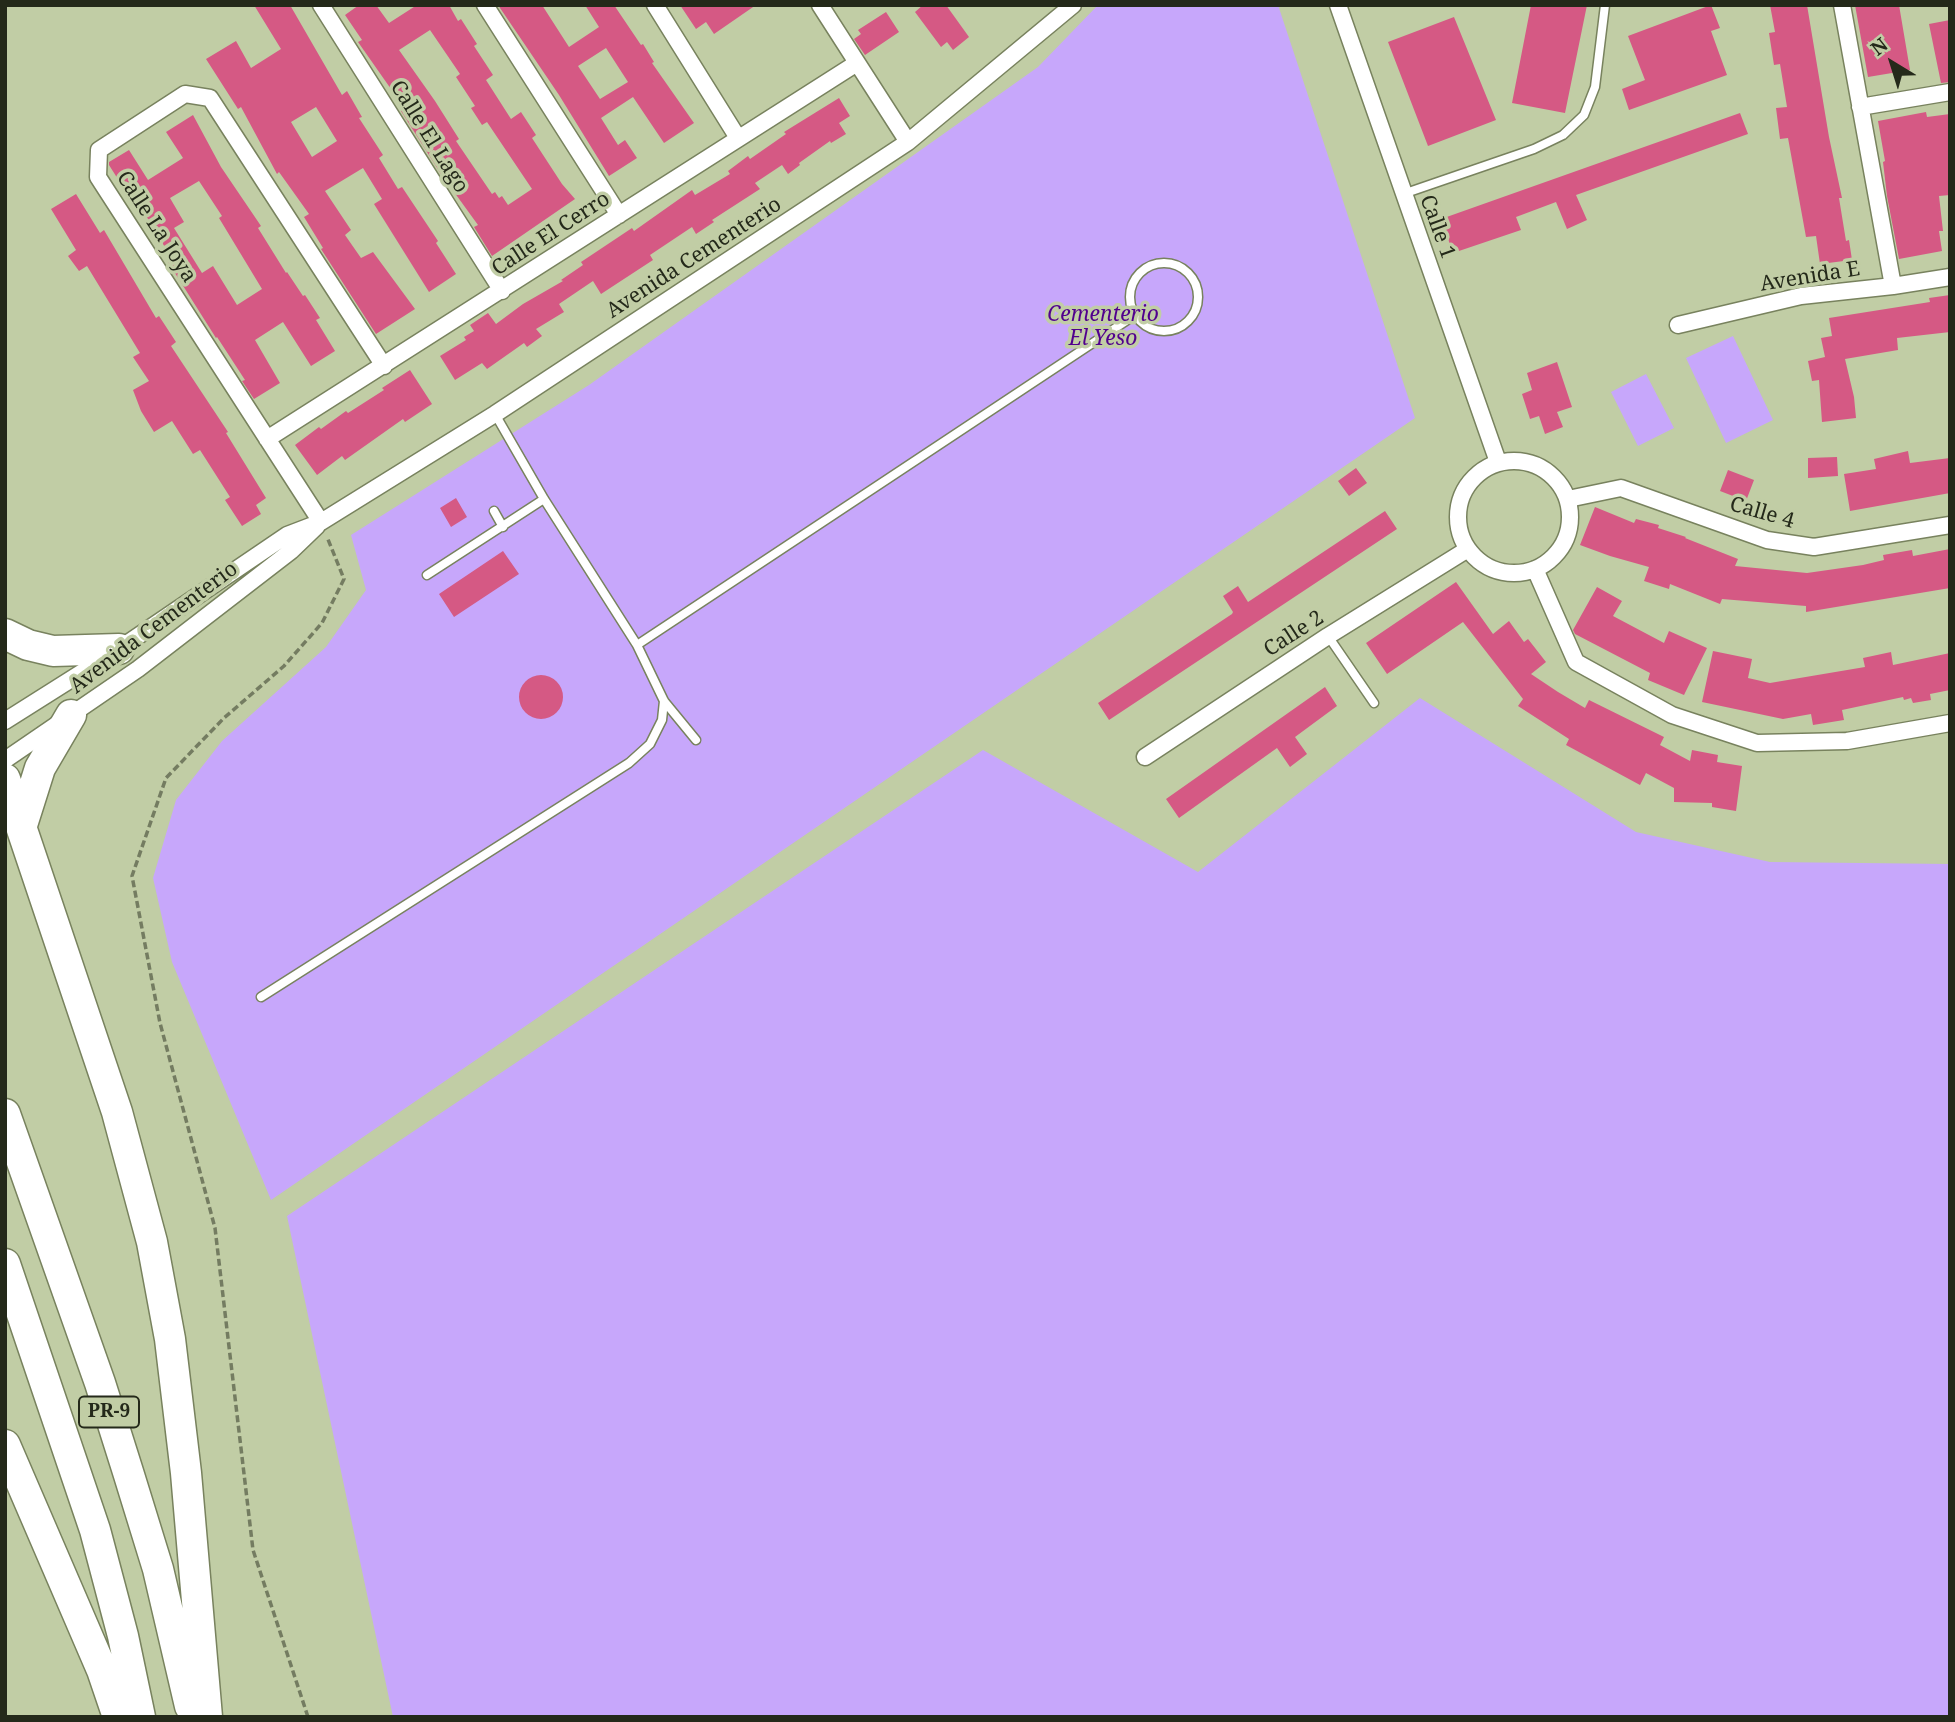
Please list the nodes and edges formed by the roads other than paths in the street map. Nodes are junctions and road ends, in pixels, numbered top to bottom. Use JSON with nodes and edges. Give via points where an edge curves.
{"nodes":[{"id":1,"x":321,"y":5,"type":"edge"},
{"id":2,"x":485,"y":5,"type":"edge"},
{"id":3,"x":655,"y":5,"type":"edge"},
{"id":4,"x":820,"y":5,"type":"edge"},
{"id":5,"x":1073,"y":5,"type":"edge"},
{"id":6,"x":1338,"y":5,"type":"edge"},
{"id":7,"x":1605,"y":5,"type":"edge"},
{"id":8,"x":1842,"y":5,"type":"edge"},
{"id":9,"x":857,"y":63,"type":"junction"},
{"id":10,"x":1950,"y":92,"type":"edge"},
{"id":11,"x":1860,"y":107,"type":"junction"},
{"id":12,"x":738,"y":138,"type":"junction"},
{"id":13,"x":908,"y":142,"type":"junction"},
{"id":14,"x":1403,"y":194,"type":"junction"},
{"id":15,"x":619,"y":215,"type":"junction"},
{"id":16,"x":1950,"y":277,"type":"edge"},
{"id":17,"x":1893,"y":286,"type":"junction"},
{"id":18,"x":502,"y":291,"type":"junction"},
{"id":19,"x":1135,"y":315,"type":"junction"},
{"id":20,"x":1678,"y":325,"type":"dead end"},
{"id":21,"x":384,"y":366,"type":"junction"},
{"id":22,"x":495,"y":414,"type":"junction"},
{"id":23,"x":267,"y":439,"type":"junction"},
{"id":24,"x":1498,"y":462,"type":"junction"},
{"id":25,"x":544,"y":499,"type":"junction"},
{"id":26,"x":1568,"y":499,"type":"junction"},
{"id":27,"x":494,"y":511,"type":"dead end"},
{"id":28,"x":321,"y":522,"type":"junction"},
{"id":29,"x":1950,"y":525,"type":"edge"},
{"id":30,"x":503,"y":527,"type":"junction"},
{"id":31,"x":1468,"y":549,"type":"junction"},
{"id":32,"x":1535,"y":569,"type":"junction"},
{"id":33,"x":427,"y":575,"type":"dead end"},
{"id":34,"x":5,"y":634,"type":"edge"},
{"id":35,"x":1328,"y":636,"type":"junction"},
{"id":36,"x":637,"y":645,"type":"junction"},
{"id":37,"x":119,"y":649,"type":"junction"},
{"id":38,"x":664,"y":701,"type":"junction"},
{"id":39,"x":1374,"y":704,"type":"dead end"},
{"id":40,"x":71,"y":715,"type":"junction"},
{"id":41,"x":5,"y":721,"type":"edge"},
{"id":42,"x":1950,"y":723,"type":"edge"},
{"id":43,"x":696,"y":740,"type":"dead end"},
{"id":44,"x":1145,"y":757,"type":"dead end"},
{"id":45,"x":5,"y":760,"type":"edge"},
{"id":46,"x":5,"y":779,"type":"edge"},
{"id":47,"x":22,"y":825,"type":"junction"},
{"id":48,"x":261,"y":997,"type":"dead end"},
{"id":49,"x":5,"y":1114,"type":"edge"},
{"id":50,"x":5,"y":1264,"type":"edge"},
{"id":51,"x":5,"y":1445,"type":"edge"},
{"id":52,"x":118,"y":1717,"type":"edge"},
{"id":53,"x":140,"y":1717,"type":"edge"},
{"id":54,"x":192,"y":1717,"type":"edge"},
{"id":55,"x":208,"y":1717,"type":"edge"}],
"edges":[{"from":1,"to":18,"type":"street","name":"Calle El Lago"},
{"from":2,"to":15,"type":"street"},
{"from":3,"to":12,"type":"street"},
{"from":4,"to":9,"type":"street"},
{"from":5,"to":13,"type":"street","name":"Avenida Cementerio"},
{"from":6,"to":14,"type":"street","name":"Calle 1"},
{"from":7,"to":14,"type":"lane","via":[[1595,87],[1584,115],[1563,135]]},
{"from":8,"to":11,"type":"street"},
{"from":9,"to":12,"type":"street","name":"Calle El Cerro"},
{"from":9,"to":13,"type":"street"},
{"from":10,"to":11,"type":"street"},
{"from":11,"to":17,"type":"street"},
{"from":12,"to":15,"type":"street","name":"Calle El Cerro"},
{"from":13,"to":22,"type":"street","name":"Avenida Cementerio"},
{"from":14,"to":24,"type":"street","name":"Calle 1"},
{"from":15,"to":18,"type":"street","name":"Calle El Cerro"},
{"from":16,"to":17,"type":"street","name":"Avenida E"},
{"from":17,"to":20,"type":"street","name":"Avenida E","via":[[1801,296]]},
{"from":18,"to":21,"type":"street","name":"Calle El Cerro"},
{"from":19,"to":19,"type":"lane","via":[[1129,292],[1133,281],[1150,265],[1173,263],[1192,276],[1196,308],[1183,325],[1173,330],[1151,329]]},
{"from":19,"to":36,"type":"lane"},
{"from":21,"to":23,"type":"street","name":"Calle El Cerro"},
{"from":21,"to":23,"type":"street","name":"Calle La Joya","via":[[210,97],[185,94],[154,113],[99,150],[98,177]]},
{"from":22,"to":25,"type":"lane"},
{"from":22,"to":28,"type":"street","name":"Avenida Cementerio"},
{"from":23,"to":28,"type":"street","name":"Calle La Joya"},
{"from":24,"to":26,"type":"street","via":[[1527,461],[1553,475]]},
{"from":24,"to":31,"type":"street","via":[[1479,472],[1465,488],[1458,509],[1459,530]]},
{"from":25,"to":30,"type":"lane"},
{"from":25,"to":36,"type":"lane"},
{"from":26,"to":29,"type":"street","name":"Calle 4","via":[[1621,488],[1768,540],[1814,547]]},
{"from":26,"to":32,"type":"street","via":[[1571,520],[1566,540],[1553,558]]},
{"from":27,"to":30,"type":"lane"},
{"from":28,"to":37,"type":"street","name":"Avenida Cementerio","via":[[287,535]]},
{"from":28,"to":40,"type":"street","name":"Avenida Cementerio","via":[[248,585]]},
{"from":30,"to":33,"type":"lane"},
{"from":31,"to":32,"type":"street","via":[[1498,571]]},
{"from":31,"to":35,"type":"street","name":"Calle 2"},
{"from":32,"to":42,"type":"street","via":[[1576,662],[1672,715],[1757,743],[1847,741]]},
{"from":34,"to":37,"type":"highway","via":[[53,651]]},
{"from":35,"to":39,"type":"lane"},
{"from":35,"to":44,"type":"street","name":"Calle 2"},
{"from":36,"to":38,"type":"lane"},
{"from":37,"to":41,"type":"street","name":"Avenida Cementerio"},
{"from":38,"to":43,"type":"lane"},
{"from":38,"to":48,"type":"lane","via":[[662,720],[650,744],[629,764]]},
{"from":40,"to":45,"type":"street","name":"Avenida Cementerio"},
{"from":40,"to":47,"type":"highway","via":[[40,768]]},
{"from":46,"to":47,"type":"highway"},
{"from":47,"to":55,"type":"highway","via":[[117,1112],[152,1242],[172,1352]]},
{"from":49,"to":54,"type":"highway","number":"PR-9","via":[[100,1383],[154,1555]]},
{"from":50,"to":53,"type":"highway","number":"PR-9","via":[[95,1530]]},
{"from":51,"to":52,"type":"highway"}]}
